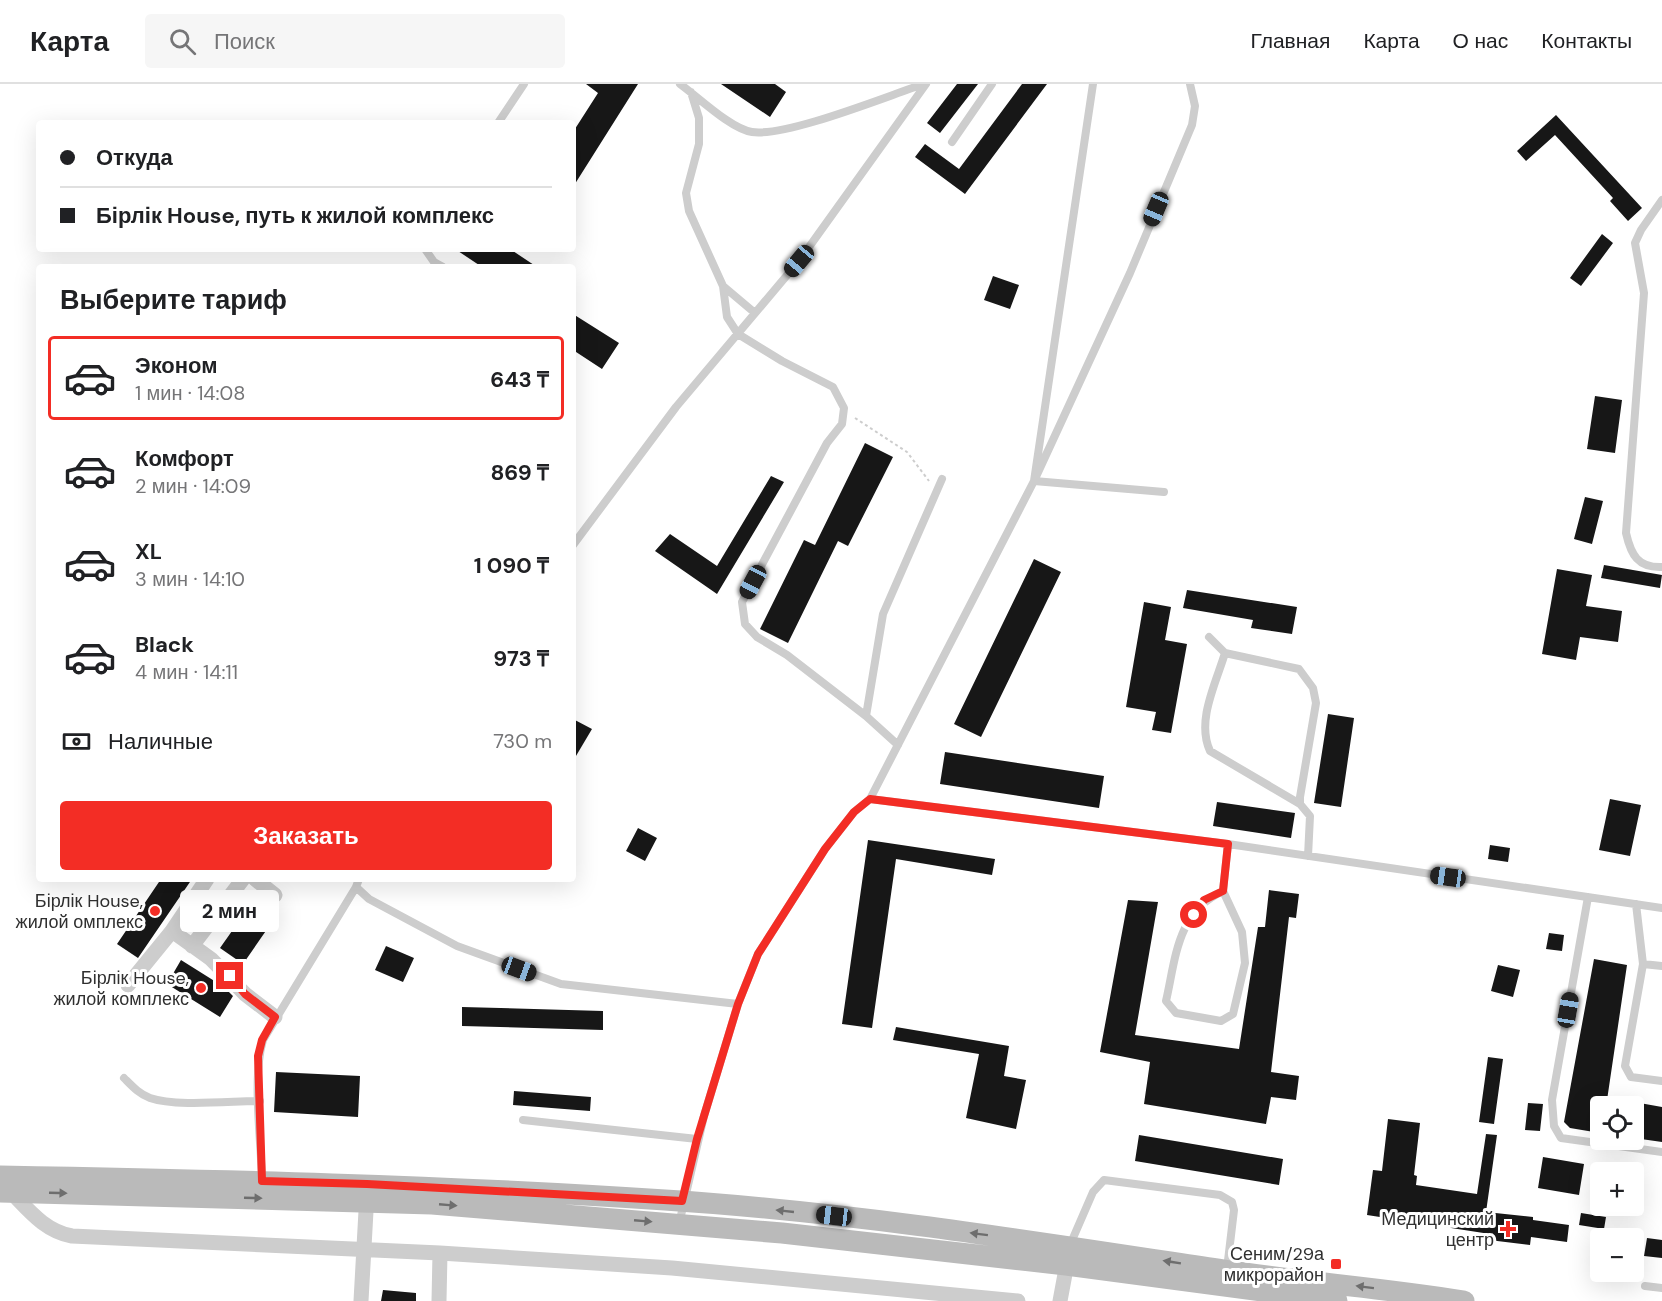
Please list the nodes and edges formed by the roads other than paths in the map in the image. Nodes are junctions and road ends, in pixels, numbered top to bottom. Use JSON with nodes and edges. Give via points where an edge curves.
{"nodes":[{"id":1,"x":524,"y":84,"type":"edge"},
{"id":2,"x":680,"y":84,"type":"edge"},
{"id":3,"x":925,"y":84,"type":"edge"},
{"id":4,"x":992,"y":84,"type":"edge"},
{"id":5,"x":1094,"y":84,"type":"edge"},
{"id":6,"x":1190,"y":84,"type":"edge"},
{"id":7,"x":691,"y":92,"type":"junction"},
{"id":8,"x":500,"y":120,"type":"edge"},
{"id":9,"x":952,"y":142,"type":"dead end"},
{"id":10,"x":1662,"y":200,"type":"edge"},
{"id":11,"x":426,"y":252,"type":"edge"},
{"id":12,"x":439,"y":264,"type":"edge"},
{"id":13,"x":723,"y":286,"type":"junction"},
{"id":14,"x":755,"y":314,"type":"junction"},
{"id":15,"x":738,"y":334,"type":"junction"},
{"id":16,"x":942,"y":479,"type":"dead end"},
{"id":17,"x":1034,"y":482,"type":"junction"},
{"id":18,"x":1164,"y":492,"type":"dead end"},
{"id":19,"x":576,"y":541,"type":"edge"},
{"id":20,"x":1662,"y":567,"type":"edge"},
{"id":21,"x":1209,"y":637,"type":"dead end"},
{"id":22,"x":1225,"y":653,"type":"junction"},
{"id":23,"x":866,"y":716,"type":"junction"},
{"id":24,"x":898,"y":745,"type":"junction"},
{"id":25,"x":870,"y":799,"type":"junction"},
{"id":26,"x":1300,"y":804,"type":"junction"},
{"id":27,"x":1228,"y":844,"type":"junction"},
{"id":28,"x":1308,"y":856,"type":"junction"},
{"id":29,"x":205,"y":882,"type":"edge"},
{"id":30,"x":241,"y":882,"type":"edge"},
{"id":31,"x":259,"y":882,"type":"edge"},
{"id":32,"x":358,"y":883,"type":"edge"},
{"id":33,"x":1223,"y":891,"type":"junction"},
{"id":34,"x":275,"y":895,"type":"dead end"},
{"id":35,"x":1588,"y":897,"type":"junction"},
{"id":36,"x":1636,"y":904,"type":"junction"},
{"id":37,"x":1662,"y":908,"type":"edge"},
{"id":38,"x":172,"y":931,"type":"junction"},
{"id":39,"x":192,"y":946,"type":"junction"},
{"id":40,"x":1643,"y":964,"type":"junction"},
{"id":41,"x":1662,"y":966,"type":"edge"},
{"id":42,"x":128,"y":985,"type":"dead end"},
{"id":43,"x":738,"y":1004,"type":"junction"},
{"id":44,"x":275,"y":1017,"type":"junction"},
{"id":45,"x":124,"y":1077,"type":"dead end"},
{"id":46,"x":1662,"y":1081,"type":"edge"},
{"id":47,"x":260,"y":1101,"type":"junction"},
{"id":48,"x":523,"y":1120,"type":"dead end"},
{"id":49,"x":697,"y":1139,"type":"junction"},
{"id":50,"x":1662,"y":1152,"type":"edge"},
{"id":51,"x":262,"y":1181,"type":"junction"},
{"id":52,"x":3,"y":1185,"type":"edge"},
{"id":53,"x":367,"y":1193,"type":"junction"},
{"id":54,"x":682,"y":1201,"type":"junction"},
{"id":55,"x":679,"y":1224,"type":"junction"},
{"id":56,"x":365,"y":1250,"type":"junction"},
{"id":57,"x":440,"y":1253,"type":"junction"},
{"id":58,"x":1068,"y":1256,"type":"junction"},
{"id":59,"x":1227,"y":1270,"type":"junction"},
{"id":60,"x":1645,"y":1286,"type":"dead end"},
{"id":61,"x":1662,"y":1288,"type":"edge"},
{"id":62,"x":1430,"y":1298,"type":"edge"},
{"id":63,"x":362,"y":1301,"type":"edge"},
{"id":64,"x":439,"y":1301,"type":"edge"},
{"id":65,"x":1018,"y":1301,"type":"edge"},
{"id":66,"x":1060,"y":1301,"type":"edge"},
{"id":67,"x":1337,"y":1301,"type":"edge"},
{"id":68,"x":1464,"y":1301,"type":"edge"}],
"edges":[{"from":1,"to":8,"type":"lane"},
{"from":2,"to":7,"type":"lane"},
{"from":3,"to":7,"type":"lane","via":[[798,125],[752,132]]},
{"from":3,"to":14,"type":"lane","via":[[799,261]]},
{"from":4,"to":9,"type":"lane"},
{"from":5,"to":17,"type":"lane"},
{"from":6,"to":17,"type":"lane","via":[[1195,106],[1192,125],[1130,273]]},
{"from":7,"to":13,"type":"lane","via":[[699,118],[699,144],[686,193],[689,211]]},
{"from":10,"to":20,"type":"lane","via":[[1635,243],[1644,293],[1626,533],[1629,550],[1637,561],[1651,568]]},
{"from":11,"to":12,"type":"lane"},
{"from":13,"to":14,"type":"lane"},
{"from":13,"to":15,"type":"lane","via":[[727,317]]},
{"from":14,"to":15,"type":"lane"},
{"from":15,"to":19,"type":"lane","via":[[676,407]]},
{"from":15,"to":23,"type":"lane","via":[[782,362],[833,387],[844,408],[842,424],[827,443],[742,602],[745,624],[757,637],[787,655]]},
{"from":16,"to":23,"type":"lane","via":[[883,614]]},
{"from":17,"to":18,"type":"lane"},
{"from":17,"to":24,"type":"lane"},
{"from":21,"to":22,"type":"lane"},
{"from":22,"to":26,"type":"lane","via":[[1204,726],[1210,751]]},
{"from":22,"to":26,"type":"lane","via":[[1299,669],[1313,688],[1316,703]]},
{"from":23,"to":24,"type":"lane"},
{"from":24,"to":25,"type":"lane"},
{"from":25,"to":27,"type":"lane"},
{"from":25,"to":43,"type":"lane","via":[[854,812],[825,849],[758,954]]},
{"from":26,"to":28,"type":"lane","via":[[1310,816]]},
{"from":27,"to":28,"type":"lane"},
{"from":27,"to":33,"type":"lane"},
{"from":28,"to":35,"type":"lane"},
{"from":29,"to":38,"type":"street"},
{"from":30,"to":39,"type":"street"},
{"from":31,"to":34,"type":"street"},
{"from":32,"to":43,"type":"lane","via":[[369,899],[458,946],[561,984]]},
{"from":32,"to":44,"type":"lane"},
{"from":33,"to":33,"type":"lane","via":[[1242,932],[1245,963],[1233,1014],[1221,1021],[1176,1012],[1166,1001],[1183,930],[1204,900]]},
{"from":35,"to":36,"type":"lane"},
{"from":35,"to":50,"type":"lane","via":[[1552,1100],[1554,1126],[1561,1138]]},
{"from":36,"to":37,"type":"lane"},
{"from":36,"to":40,"type":"lane"},
{"from":38,"to":39,"type":"street"},
{"from":38,"to":42,"type":"street"},
{"from":39,"to":44,"type":"street"},
{"from":40,"to":41,"type":"lane"},
{"from":40,"to":46,"type":"lane","via":[[1625,1066],[1631,1077]]},
{"from":43,"to":49,"type":"lane"},
{"from":44,"to":47,"type":"lane","via":[[258,1056]]},
{"from":45,"to":47,"type":"lane","via":[[151,1099]]},
{"from":47,"to":51,"type":"lane"},
{"from":48,"to":49,"type":"lane"},
{"from":49,"to":54,"type":"lane"},
{"from":51,"to":52,"type":"main road"},
{"from":51,"to":53,"type":"main road"},
{"from":52,"to":53,"type":"main road","one_way":true},
{"from":52,"to":56,"type":"street","via":[[45,1225],[72,1236]]},
{"from":53,"to":54,"type":"main road"},
{"from":53,"to":55,"type":"main road","one_way":true,"via":[[432,1204]]},
{"from":53,"to":56,"type":"street"},
{"from":54,"to":55,"type":"lane"},
{"from":58,"to":54,"type":"main road","one_way":true,"via":[[787,1211]]},
{"from":55,"to":58,"type":"main road"},
{"from":56,"to":57,"type":"street"},
{"from":56,"to":63,"type":"street"},
{"from":57,"to":64,"type":"street"},
{"from":57,"to":65,"type":"street","via":[[672,1268]]},
{"from":59,"to":58,"type":"main road","one_way":true},
{"from":58,"to":59,"type":"lane","via":[[1093,1192],[1104,1180],[1220,1195],[1232,1202]]},
{"from":58,"to":66,"type":"street"},
{"from":58,"to":67,"type":"main road"},
{"from":62,"to":59,"type":"main road","one_way":true},
{"from":60,"to":61,"type":"lane"},
{"from":62,"to":68,"type":"main road"}]}
